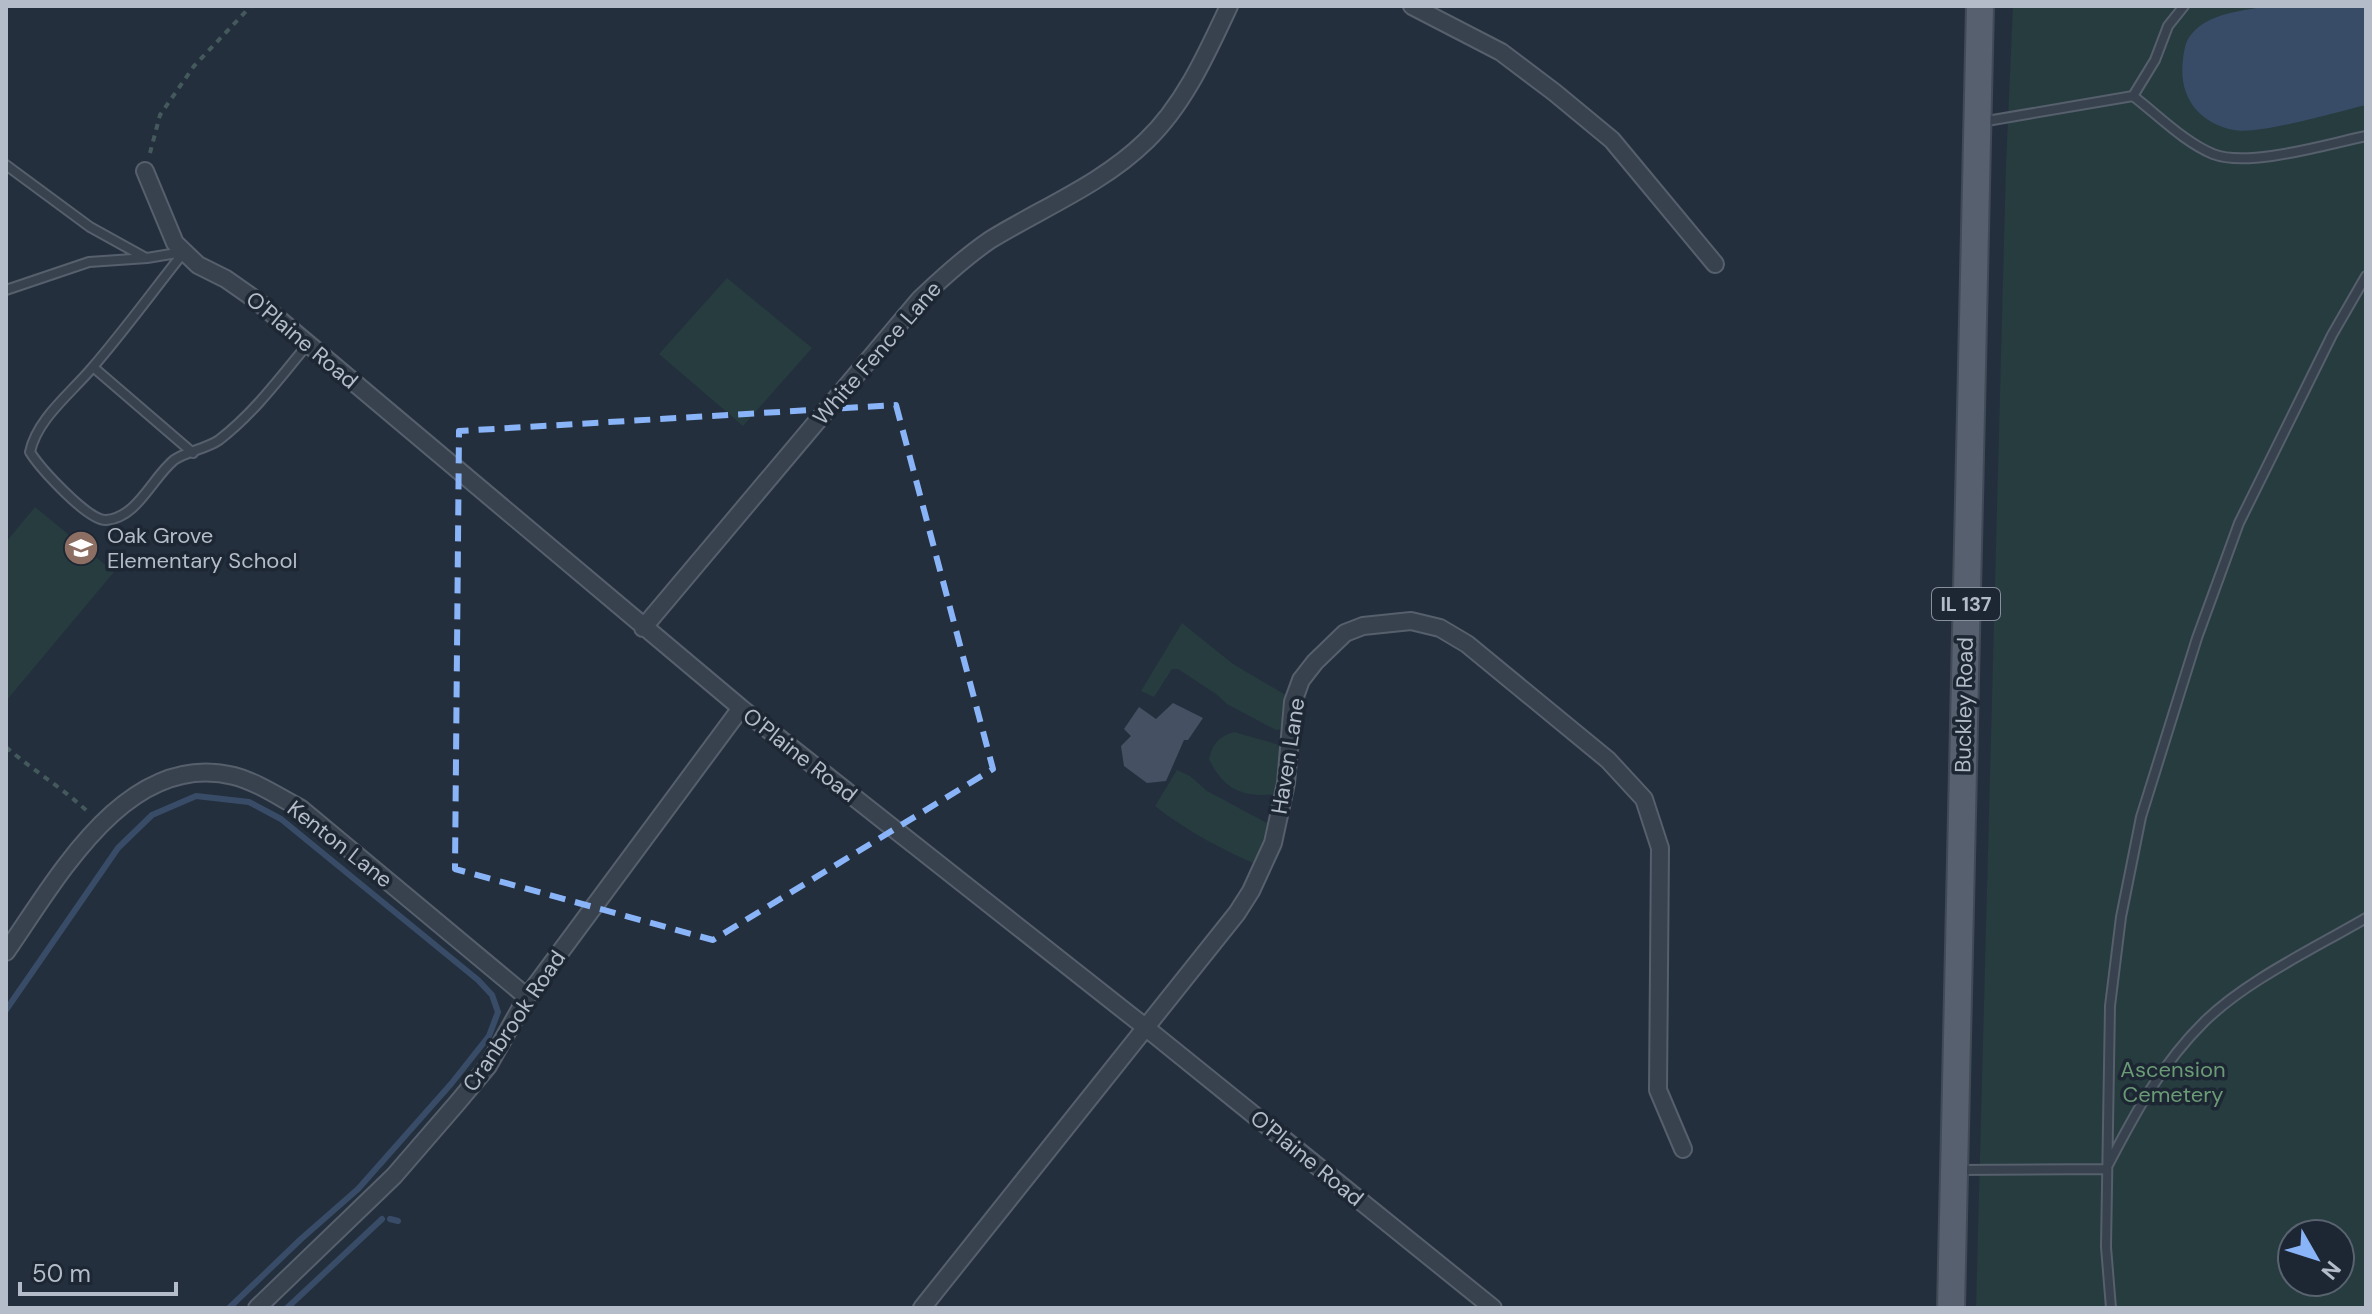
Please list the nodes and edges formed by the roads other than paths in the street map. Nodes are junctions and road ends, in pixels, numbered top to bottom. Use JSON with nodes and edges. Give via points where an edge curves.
{"nodes":[{"id":1,"x":1229,"y":6,"type":"edge"},
{"id":2,"x":1412,"y":6,"type":"edge"},
{"id":3,"x":1980,"y":6,"type":"edge"},
{"id":4,"x":2184,"y":6,"type":"edge"},
{"id":5,"x":2133,"y":96,"type":"junction"},
{"id":6,"x":1977,"y":123,"type":"junction"},
{"id":7,"x":2366,"y":136,"type":"edge"},
{"id":8,"x":6,"y":165,"type":"edge"},
{"id":9,"x":145,"y":171,"type":"road end"},
{"id":10,"x":184,"y":252,"type":"junction"},
{"id":11,"x":147,"y":258,"type":"junction"},
{"id":12,"x":1715,"y":264,"type":"dead end"},
{"id":13,"x":2366,"y":276,"type":"edge"},
{"id":14,"x":6,"y":290,"type":"edge"},
{"id":15,"x":307,"y":345,"type":"junction"},
{"id":16,"x":93,"y":367,"type":"junction"},
{"id":17,"x":193,"y":453,"type":"junction"},
{"id":18,"x":643,"y":628,"type":"junction"},
{"id":19,"x":741,"y":708,"type":"junction"},
{"id":20,"x":2366,"y":918,"type":"edge"},
{"id":21,"x":6,"y":952,"type":"edge"},
{"id":22,"x":527,"y":997,"type":"junction"},
{"id":23,"x":1145,"y":1027,"type":"junction"},
{"id":24,"x":1683,"y":1149,"type":"dead end"},
{"id":25,"x":2106,"y":1169,"type":"junction"},
{"id":26,"x":1953,"y":1170,"type":"junction"},
{"id":27,"x":257,"y":1308,"type":"edge"},
{"id":28,"x":922,"y":1308,"type":"edge"},
{"id":29,"x":1493,"y":1308,"type":"edge"},
{"id":30,"x":1951,"y":1308,"type":"edge"},
{"id":31,"x":2111,"y":1308,"type":"edge"}],
"edges":[{"from":1,"to":18,"type":"street","name":"White Fence Lane","via":[[1176,106],[1147,140],[1115,167],[988,242],[920,299]]},
{"from":2,"to":12,"type":"street","via":[[1501,52],[1612,140]]},
{"from":3,"to":6,"type":"main road","name":"Buckley Road","number":"IL 137"},
{"from":4,"to":5,"type":"lane","via":[[2168,26]]},
{"from":5,"to":6,"type":"lane"},
{"from":5,"to":7,"type":"lane","via":[[2194,143],[2235,159]]},
{"from":6,"to":26,"type":"main road","name":"Buckley Road","number":"IL 137"},
{"from":8,"to":11,"type":"lane","via":[[90,227]]},
{"from":9,"to":10,"type":"street","name":"O'Plaine Road","via":[[175,243]]},
{"from":10,"to":11,"type":"lane"},
{"from":10,"to":15,"type":"street","name":"O'Plaine Road","via":[[256,300]]},
{"from":10,"to":16,"type":"lane"},
{"from":11,"to":14,"type":"lane","via":[[89,262]]},
{"from":13,"to":25,"type":"lane","via":[[2239,523],[2141,817],[2110,1006]]},
{"from":15,"to":17,"type":"lane","via":[[217,441]]},
{"from":15,"to":18,"type":"street","name":"O'Plaine Road"},
{"from":16,"to":17,"type":"lane"},
{"from":16,"to":17,"type":"lane","via":[[47,418],[30,452],[88,513],[102,521],[120,517],[176,459]]},
{"from":18,"to":19,"type":"street","name":"O'Plaine Road"},
{"from":19,"to":22,"type":"street","name":"Cranbrook Road"},
{"from":19,"to":23,"type":"street","name":"O'Plaine Road"},
{"from":20,"to":25,"type":"lane","via":[[2207,1019],[2160,1072]]},
{"from":21,"to":22,"type":"street","name":"Kenton Lane","via":[[101,825],[159,780],[195,772],[234,776],[300,808]]},
{"from":22,"to":27,"type":"street","name":"Cranbrook Road","via":[[488,1066],[394,1176]]},
{"from":23,"to":24,"type":"street","name":"Haven Lane","via":[[1237,913],[1273,843],[1286,783],[1293,702],[1301,680],[1345,633],[1411,621],[1440,628],[1467,644],[1608,760],[1644,799],[1660,848],[1658,1090]]},
{"from":23,"to":28,"type":"street","name":"Haven Lane"},
{"from":23,"to":29,"type":"street","name":"O'Plaine Road"},
{"from":25,"to":26,"type":"lane"},
{"from":25,"to":31,"type":"lane"},
{"from":26,"to":30,"type":"main road","name":"Buckley Road","number":"IL 137"}]}
